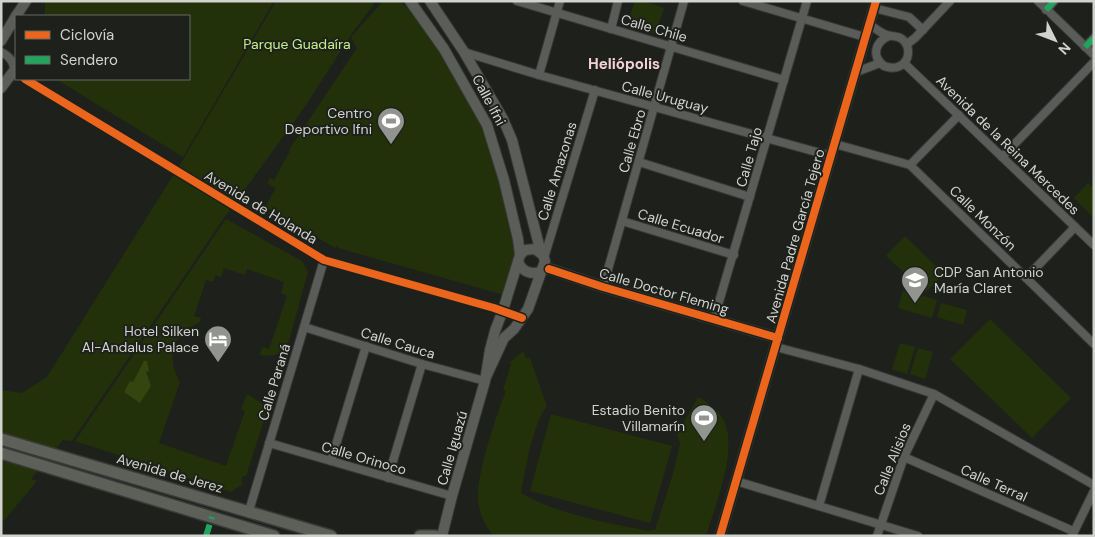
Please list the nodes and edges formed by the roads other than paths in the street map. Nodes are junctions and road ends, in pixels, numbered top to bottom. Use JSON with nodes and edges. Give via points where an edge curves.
{"nodes":[{"id":1,"x":410,"y":1,"type":"edge"},
{"id":2,"x":430,"y":1,"type":"edge"},
{"id":3,"x":517,"y":1,"type":"edge"},
{"id":4,"x":560,"y":1,"type":"edge"},
{"id":5,"x":618,"y":1,"type":"edge"},
{"id":6,"x":684,"y":1,"type":"edge"},
{"id":7,"x":742,"y":1,"type":"edge"},
{"id":8,"x":807,"y":1,"type":"edge"},
{"id":9,"x":950,"y":1,"type":"edge"},
{"id":10,"x":1038,"y":1,"type":"edge"},
{"id":11,"x":1054,"y":1,"type":"edge"},
{"id":12,"x":22,"y":2,"type":"edge"},
{"id":13,"x":875,"y":4,"type":"edge"},
{"id":14,"x":1046,"y":10,"type":"junction"},
{"id":15,"x":556,"y":13,"type":"junction"},
{"id":16,"x":16,"y":15,"type":"edge"},
{"id":17,"x":26,"y":15,"type":"edge"},
{"id":18,"x":15,"y":18,"type":"edge"},
{"id":19,"x":802,"y":18,"type":"junction"},
{"id":20,"x":870,"y":24,"type":"junction"},
{"id":21,"x":611,"y":29,"type":"junction"},
{"id":22,"x":923,"y":30,"type":"junction"},
{"id":23,"x":889,"y":36,"type":"junction"},
{"id":24,"x":866,"y":37,"type":"junction"},
{"id":25,"x":1094,"y":38,"type":"edge"},
{"id":26,"x":1,"y":41,"type":"edge"},
{"id":27,"x":907,"y":44,"type":"junction"},
{"id":28,"x":672,"y":46,"type":"junction"},
{"id":29,"x":1086,"y":47,"type":"junction"},
{"id":30,"x":1,"y":52,"type":"edge"},
{"id":31,"x":464,"y":52,"type":"junction"},
{"id":32,"x":1094,"y":55,"type":"edge"},
{"id":33,"x":1094,"y":62,"type":"edge"},
{"id":34,"x":880,"y":63,"type":"junction"},
{"id":35,"x":904,"y":63,"type":"junction"},
{"id":36,"x":15,"y":68,"type":"edge"},
{"id":37,"x":15,"y":72,"type":"edge"},
{"id":38,"x":856,"y":72,"type":"junction"},
{"id":39,"x":539,"y":75,"type":"junction"},
{"id":40,"x":27,"y":80,"type":"edge"},
{"id":41,"x":784,"y":80,"type":"junction"},
{"id":42,"x":1,"y":88,"type":"edge"},
{"id":43,"x":595,"y":90,"type":"junction"},
{"id":44,"x":654,"y":107,"type":"junction"},
{"id":45,"x":959,"y":115,"type":"junction"},
{"id":46,"x":767,"y":138,"type":"junction"},
{"id":47,"x":835,"y":144,"type":"junction"},
{"id":48,"x":831,"y":156,"type":"junction"},
{"id":49,"x":1002,"y":156,"type":"junction"},
{"id":50,"x":639,"y":162,"type":"junction"},
{"id":51,"x":910,"y":165,"type":"junction"},
{"id":52,"x":750,"y":197,"type":"junction"},
{"id":53,"x":622,"y":221,"type":"junction"},
{"id":54,"x":1075,"y":227,"type":"junction"},
{"id":55,"x":1094,"y":245,"type":"edge"},
{"id":56,"x":734,"y":255,"type":"junction"},
{"id":57,"x":519,"y":258,"type":"junction"},
{"id":58,"x":324,"y":260,"type":"junction"},
{"id":59,"x":542,"y":263,"type":"junction"},
{"id":60,"x":1026,"y":278,"type":"junction"},
{"id":61,"x":603,"y":287,"type":"junction"},
{"id":62,"x":503,"y":310,"type":"junction"},
{"id":63,"x":522,"y":318,"type":"junction"},
{"id":64,"x":714,"y":319,"type":"junction"},
{"id":65,"x":304,"y":327,"type":"junction"},
{"id":66,"x":777,"y":343,"type":"junction"},
{"id":67,"x":1094,"y":344,"type":"edge"},
{"id":68,"x":366,"y":346,"type":"junction"},
{"id":69,"x":422,"y":364,"type":"junction"},
{"id":70,"x":859,"y":369,"type":"junction"},
{"id":71,"x":486,"y":379,"type":"junction"},
{"id":72,"x":934,"y":394,"type":"junction"},
{"id":73,"x":1,"y":439,"type":"edge"},
{"id":74,"x":269,"y":443,"type":"junction"},
{"id":75,"x":1,"y":453,"type":"edge"},
{"id":76,"x":904,"y":457,"type":"junction"},
{"id":77,"x":331,"y":461,"type":"junction"},
{"id":78,"x":388,"y":478,"type":"junction"},
{"id":79,"x":736,"y":481,"type":"junction"},
{"id":80,"x":1094,"y":486,"type":"edge"},
{"id":81,"x":1094,"y":492,"type":"edge"},
{"id":82,"x":452,"y":496,"type":"junction"},
{"id":83,"x":819,"y":506,"type":"junction"},
{"id":84,"x":248,"y":512,"type":"junction"},
{"id":85,"x":880,"y":524,"type":"junction"},
{"id":86,"x":435,"y":534,"type":"edge"},
{"id":87,"x":1073,"y":534,"type":"edge"},
{"id":88,"x":274,"y":536,"type":"edge"},
{"id":89,"x":331,"y":536,"type":"edge"},
{"id":90,"x":720,"y":536,"type":"edge"},
{"id":91,"x":877,"y":536,"type":"edge"},
{"id":92,"x":918,"y":536,"type":"edge"}],
"edges":[{"from":1,"to":57,"type":"main road","name":"Calle Ifni","via":[[444,49],[487,124],[506,188]]},
{"from":2,"to":31,"type":"main road","name":"Calle Ifni"},
{"from":3,"to":15,"type":"street","name":"Calle Chile"},
{"from":4,"to":15,"type":"street"},
{"from":5,"to":21,"type":"street"},
{"from":6,"to":28,"type":"street","name":"Calle Ebro"},
{"from":7,"to":19,"type":"street"},
{"from":8,"to":19,"type":"street","name":"Calle Tajo"},
{"from":9,"to":22,"type":"street"},
{"from":10,"to":14,"type":"street"},
{"from":11,"to":14,"type":"street"},
{"from":12,"to":16,"type":"main road"},
{"from":12,"to":17,"type":"main road"},
{"from":13,"to":20,"type":"main road","name":"Avenida Padre García Tejero"},
{"from":13,"to":22,"type":"street","via":[[909,17]]},
{"from":14,"to":29,"type":"street"},
{"from":15,"to":21,"type":"street","name":"Calle Chile"},
{"from":15,"to":39,"type":"street"},
{"from":18,"to":26,"type":"main road"},
{"from":19,"to":24,"type":"street"},
{"from":19,"to":41,"type":"street","name":"Calle Tajo"},
{"from":20,"to":23,"type":"street"},
{"from":20,"to":24,"type":"main road","name":"Avenida Padre García Tejero"},
{"from":21,"to":28,"type":"street","name":"Calle Chile"},
{"from":22,"to":27,"type":"street"},
{"from":23,"to":27,"type":"street","via":[[896,36]]},
{"from":23,"to":34,"type":"street","via":[[878,44],[876,57]]},
{"from":24,"to":38,"type":"main road","name":"Avenida Padre García Tejero"},
{"from":25,"to":29,"type":"street"},
{"from":27,"to":35,"type":"street","via":[[908,57]]},
{"from":28,"to":41,"type":"street","name":"Calle Chile"},
{"from":28,"to":44,"type":"street","name":"Calle Ebro"},
{"from":29,"to":32,"type":"street"},
{"from":30,"to":36,"type":"street","via":[[10,57]]},
{"from":31,"to":39,"type":"street","name":"Calle Uruguay"},
{"from":31,"to":59,"type":"main road","name":"Calle Ifni","via":[[512,140]]},
{"from":33,"to":49,"type":"street"},
{"from":34,"to":35,"type":"street","via":[[889,68]]},
{"from":34,"to":38,"type":"street"},
{"from":35,"to":45,"type":"street","name":"Avenida de la Reina Mercedes"},
{"from":37,"to":42,"type":"main road"},
{"from":38,"to":47,"type":"main road","name":"Avenida Padre García Tejero"},
{"from":39,"to":43,"type":"street","name":"Calle Uruguay"},
{"from":40,"to":58,"type":"street","name":"Avenida de Holanda"},
{"from":41,"to":46,"type":"street","name":"Calle Tajo"},
{"from":43,"to":44,"type":"street","name":"Calle Uruguay"},
{"from":43,"to":59,"type":"street","name":"Calle Amazonas"},
{"from":44,"to":46,"type":"street","name":"Calle Uruguay"},
{"from":44,"to":50,"type":"street","name":"Calle Ebro"},
{"from":45,"to":49,"type":"street","name":"Avenida de la Reina Mercedes"},
{"from":45,"to":51,"type":"street"},
{"from":46,"to":48,"type":"street","name":"Calle Uruguay"},
{"from":46,"to":52,"type":"street","name":"Calle Tajo"},
{"from":47,"to":48,"type":"main road","name":"Avenida Padre García Tejero"},
{"from":47,"to":51,"type":"street","name":"Calle Monzón"},
{"from":48,"to":66,"type":"main road","name":"Avenida Padre García Tejero"},
{"from":49,"to":54,"type":"street","name":"Avenida de la Reina Mercedes"},
{"from":50,"to":52,"type":"street"},
{"from":50,"to":53,"type":"street","name":"Calle Ebro"},
{"from":51,"to":60,"type":"street","name":"Calle Monzón"},
{"from":52,"to":56,"type":"street","name":"Calle Tajo"},
{"from":53,"to":56,"type":"street","name":"Calle Ecuador"},
{"from":53,"to":61,"type":"street","name":"Calle Ebro"},
{"from":54,"to":55,"type":"street","name":"Avenida de la Reina Mercedes"},
{"from":54,"to":60,"type":"street"},
{"from":56,"to":64,"type":"street","name":"Calle Tajo"},
{"from":57,"to":59,"type":"main road","via":[[526,271],[533,273]]},
{"from":57,"to":59,"type":"main road","via":[[525,250],[535,249]]},
{"from":57,"to":62,"type":"main road","name":"Calle Iguazú"},
{"from":58,"to":62,"type":"street","name":"Avenida de Holanda"},
{"from":58,"to":65,"type":"street","name":"Calle Paraná"},
{"from":59,"to":61,"type":"main road","name":"Calle Doctor Fleming"},
{"from":59,"to":63,"type":"main road","name":"Calle Iguazú","via":[[533,297]]},
{"from":60,"to":67,"type":"street","name":"Calle Monzón"},
{"from":61,"to":64,"type":"main road","name":"Calle Doctor Fleming"},
{"from":62,"to":63,"type":"street","name":"Avenida de Holanda"},
{"from":62,"to":71,"type":"main road","name":"Calle Iguazú","via":[[490,350]]},
{"from":63,"to":71,"type":"main road","name":"Calle Iguazú","via":[[504,338]]},
{"from":64,"to":66,"type":"main road","name":"Calle Doctor Fleming"},
{"from":65,"to":68,"type":"street","name":"Calle Cauca"},
{"from":65,"to":74,"type":"street","name":"Calle Paraná"},
{"from":66,"to":70,"type":"street"},
{"from":66,"to":79,"type":"main road","name":"Avenida Padre García Tejero"},
{"from":68,"to":69,"type":"street","name":"Calle Cauca"},
{"from":68,"to":77,"type":"street"},
{"from":69,"to":71,"type":"street","name":"Calle Cauca"},
{"from":69,"to":78,"type":"street"},
{"from":70,"to":72,"type":"street"},
{"from":70,"to":83,"type":"street"},
{"from":71,"to":82,"type":"main road","name":"Calle Iguazú"},
{"from":72,"to":76,"type":"street","name":"Calle Alisios"},
{"from":72,"to":80,"type":"street"},
{"from":73,"to":84,"type":"main road","name":"Avenida de Jerez"},
{"from":74,"to":77,"type":"street","name":"Calle Orinoco"},
{"from":74,"to":84,"type":"street","name":"Calle Paraná"},
{"from":75,"to":88,"type":"main road"},
{"from":76,"to":85,"type":"street","name":"Calle Alisios"},
{"from":76,"to":87,"type":"street","name":"Calle Terral"},
{"from":77,"to":78,"type":"street","name":"Calle Orinoco"},
{"from":78,"to":82,"type":"street","name":"Calle Orinoco"},
{"from":79,"to":83,"type":"street"},
{"from":79,"to":90,"type":"main road","name":"Avenida Padre García Tejero"},
{"from":81,"to":87,"type":"street"},
{"from":82,"to":86,"type":"main road","name":"Calle Iguazú"},
{"from":83,"to":85,"type":"street"},
{"from":84,"to":89,"type":"main road","name":"Avenida de Jerez"},
{"from":85,"to":91,"type":"street","name":"Calle Alisios"},
{"from":85,"to":92,"type":"street"}]}
